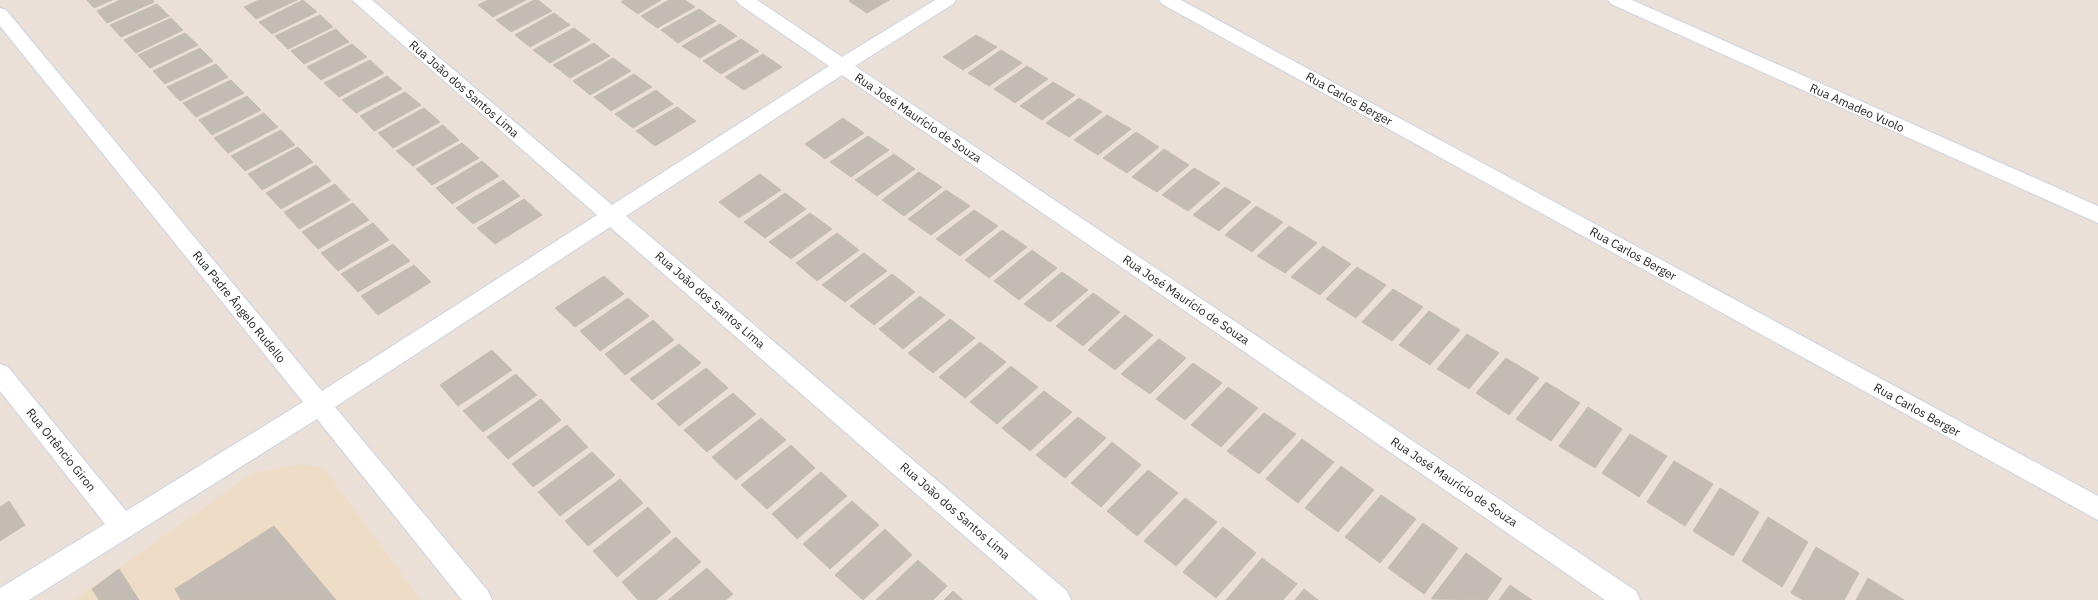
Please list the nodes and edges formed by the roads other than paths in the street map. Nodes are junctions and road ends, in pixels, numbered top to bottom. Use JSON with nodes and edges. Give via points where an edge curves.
{"nodes":[{"id":1,"x":361,"y":0,"type":"edge"},
{"id":2,"x":745,"y":0,"type":"edge"},
{"id":3,"x":947,"y":0,"type":"edge"},
{"id":4,"x":1168,"y":0,"type":"edge"},
{"id":5,"x":1617,"y":0,"type":"edge"},
{"id":6,"x":0,"y":14,"type":"edge"},
{"id":7,"x":842,"y":66,"type":"junction"},
{"id":8,"x":611,"y":215,"type":"junction"},
{"id":9,"x":2098,"y":215,"type":"edge"},
{"id":10,"x":0,"y":374,"type":"edge"},
{"id":11,"x":319,"y":405,"type":"junction"},
{"id":12,"x":2098,"y":509,"type":"edge"},
{"id":13,"x":122,"y":526,"type":"junction"},
{"id":14,"x":5,"y":600,"type":"edge"},
{"id":15,"x":479,"y":600,"type":"edge"},
{"id":16,"x":1058,"y":600,"type":"edge"},
{"id":17,"x":1627,"y":600,"type":"edge"}],
"edges":[{"from":1,"to":8,"type":"street","name":"Rua João dos Santos Lima"},
{"from":2,"to":7,"type":"street","name":"Rua José Maurício de Souza"},
{"from":3,"to":7,"type":"street"},
{"from":4,"to":12,"type":"street","name":"Rua Carlos Berger"},
{"from":5,"to":9,"type":"street","name":"Rua Amadeo Vuolo"},
{"from":6,"to":11,"type":"street","name":"Rua Padre Ângelo Rudello"},
{"from":7,"to":8,"type":"street"},
{"from":7,"to":17,"type":"street","name":"Rua José Maurício de Souza"},
{"from":8,"to":11,"type":"street"},
{"from":8,"to":16,"type":"street","name":"Rua João dos Santos Lima"},
{"from":10,"to":13,"type":"street","name":"Rua Ortêncio Giron"},
{"from":11,"to":13,"type":"street"},
{"from":11,"to":15,"type":"street","name":"Rua Padre Ângelo Rudello"},
{"from":13,"to":14,"type":"street"}]}
